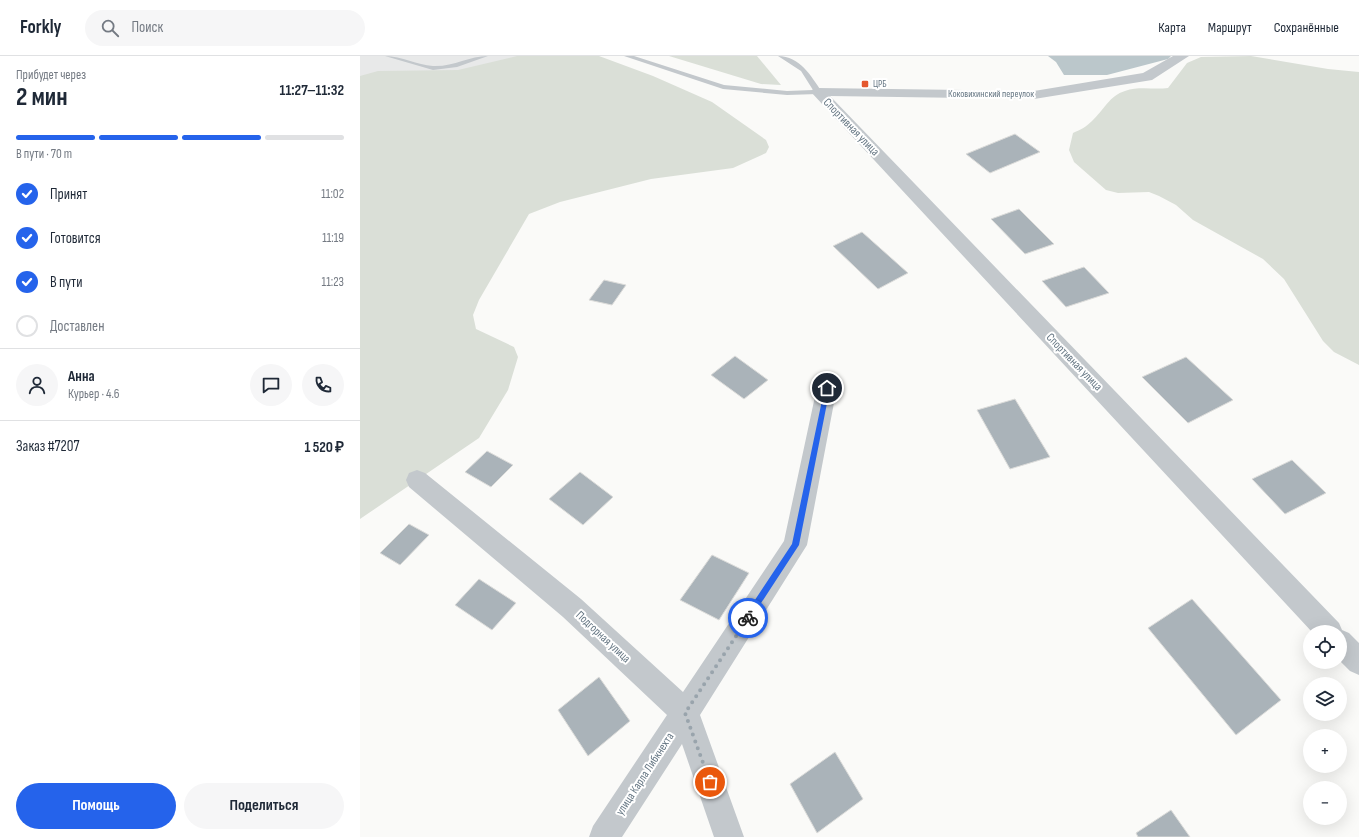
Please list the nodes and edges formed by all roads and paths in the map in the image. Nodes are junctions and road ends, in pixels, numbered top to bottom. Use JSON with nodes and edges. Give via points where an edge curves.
{"nodes":[{"id":1,"x":388,"y":56,"type":"edge"},
{"id":2,"x":485,"y":56,"type":"edge"},
{"id":3,"x":627,"y":56,"type":"edge"},
{"id":4,"x":781,"y":56,"type":"edge"},
{"id":5,"x":1182,"y":56,"type":"edge"},
{"id":6,"x":818,"y":92,"type":"junction"},
{"id":7,"x":827,"y":388,"type":"dead end"},
{"id":8,"x":416,"y":480,"type":"dead end"},
{"id":9,"x":1323,"y":625,"type":"edge"},
{"id":10,"x":1347,"y":649,"type":"edge"},
{"id":11,"x":1359,"y":662,"type":"edge"},
{"id":12,"x":685,"y":713,"type":"junction"},
{"id":13,"x":604,"y":837,"type":"edge"},
{"id":14,"x":729,"y":837,"type":"edge"}],
"edges":[{"from":1,"to":2,"type":"lane","via":[[433,68],[455,66]]},
{"from":3,"to":6,"type":"lane","via":[[723,87],[787,93]]},
{"from":4,"to":6,"type":"lane","via":[[804,70]]},
{"from":5,"to":6,"type":"street","name":"Коковихинский переулок","via":[[1147,77],[1034,95]]},
{"from":6,"to":9,"type":"street","name":"Спортивная улица"},
{"from":7,"to":12,"type":"street","name":"улица Карла Либкнехта","via":[[795,545]]},
{"from":8,"to":12,"type":"street","name":"Подгорная улица","via":[[572,608]]},
{"from":10,"to":11,"type":"street"},
{"from":12,"to":13,"type":"street","name":"улица Карла Либкнехта"},
{"from":12,"to":14,"type":"street","name":"Подгорная улица"}]}
